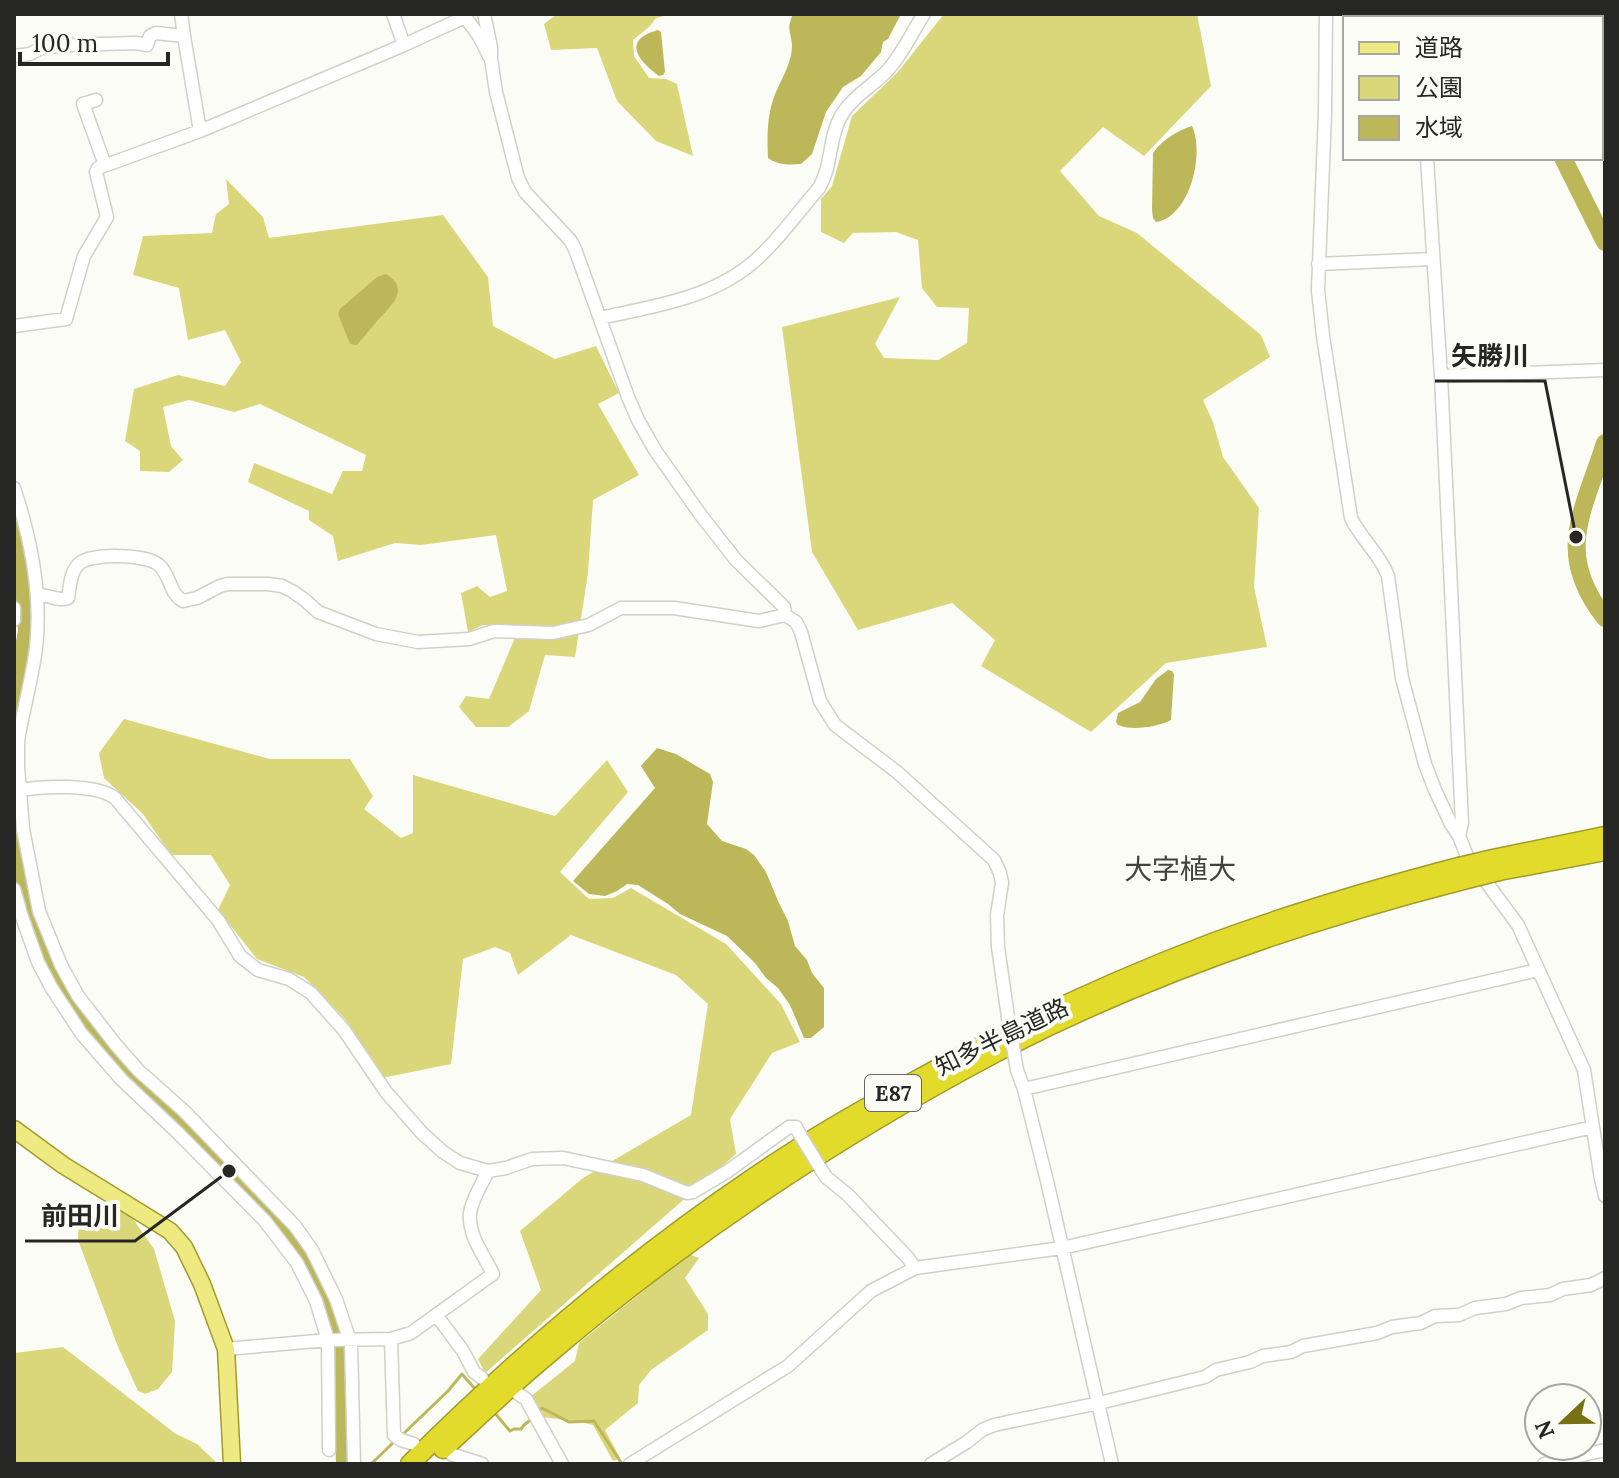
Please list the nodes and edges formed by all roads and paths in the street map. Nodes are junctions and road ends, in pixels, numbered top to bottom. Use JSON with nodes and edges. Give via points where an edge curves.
{"nodes":[{"id":1,"x":181,"y":14,"type":"edge"},
{"id":2,"x":393,"y":14,"type":"edge"},
{"id":3,"x":484,"y":14,"type":"edge"},
{"id":4,"x":924,"y":14,"type":"edge"},
{"id":5,"x":1326,"y":14,"type":"edge"},
{"id":6,"x":464,"y":15,"type":"edge"},
{"id":7,"x":184,"y":36,"type":"junction"},
{"id":8,"x":404,"y":45,"type":"junction"},
{"id":9,"x":14,"y":56,"type":"edge"},
{"id":10,"x":491,"y":59,"type":"junction"},
{"id":11,"x":96,"y":100,"type":"dead end"},
{"id":12,"x":200,"y":131,"type":"junction"},
{"id":13,"x":1427,"y":160,"type":"edge"},
{"id":14,"x":105,"y":165,"type":"junction"},
{"id":15,"x":1433,"y":259,"type":"junction"},
{"id":16,"x":1318,"y":264,"type":"junction"},
{"id":17,"x":600,"y":318,"type":"junction"},
{"id":18,"x":14,"y":326,"type":"edge"},
{"id":19,"x":1605,"y":370,"type":"edge"},
{"id":20,"x":1441,"y":376,"type":"junction"},
{"id":21,"x":14,"y":488,"type":"edge"},
{"id":22,"x":37,"y":595,"type":"junction"},
{"id":23,"x":14,"y":608,"type":"edge"},
{"id":24,"x":785,"y":615,"type":"junction"},
{"id":25,"x":14,"y":620,"type":"edge"},
{"id":26,"x":16,"y":791,"type":"edge"},
{"id":27,"x":1459,"y":836,"type":"junction"},
{"id":28,"x":1605,"y":836,"type":"edge"},
{"id":29,"x":1605,"y":851,"type":"edge"},
{"id":30,"x":1496,"y":865,"type":"junction"},
{"id":31,"x":1461,"y":874,"type":"junction"},
{"id":32,"x":14,"y":889,"type":"edge"},
{"id":33,"x":1538,"y":970,"type":"junction"},
{"id":34,"x":1024,"y":1089,"type":"junction"},
{"id":35,"x":1593,"y":1127,"type":"junction"},
{"id":36,"x":14,"y":1129,"type":"edge"},
{"id":37,"x":488,"y":1171,"type":"junction"},
{"id":38,"x":1605,"y":1196,"type":"edge"},
{"id":39,"x":1062,"y":1248,"type":"junction"},
{"id":40,"x":915,"y":1268,"type":"junction"},
{"id":41,"x":1605,"y":1278,"type":"edge"},
{"id":42,"x":437,"y":1316,"type":"junction"},
{"id":43,"x":349,"y":1339,"type":"junction"},
{"id":44,"x":391,"y":1339,"type":"junction"},
{"id":45,"x":328,"y":1340,"type":"junction"},
{"id":46,"x":226,"y":1349,"type":"junction"},
{"id":47,"x":482,"y":1378,"type":"dead end"},
{"id":48,"x":517,"y":1393,"type":"dead end"},
{"id":49,"x":1099,"y":1403,"type":"junction"},
{"id":50,"x":414,"y":1444,"type":"dead end"},
{"id":51,"x":329,"y":1450,"type":"dead end"},
{"id":52,"x":1605,"y":1450,"type":"edge"},
{"id":53,"x":451,"y":1454,"type":"dead end"},
{"id":54,"x":232,"y":1464,"type":"edge"},
{"id":55,"x":354,"y":1464,"type":"edge"},
{"id":56,"x":410,"y":1464,"type":"edge"},
{"id":57,"x":426,"y":1464,"type":"edge"},
{"id":58,"x":482,"y":1464,"type":"edge"},
{"id":59,"x":562,"y":1464,"type":"edge"},
{"id":60,"x":630,"y":1464,"type":"edge"},
{"id":61,"x":931,"y":1464,"type":"edge"},
{"id":62,"x":1112,"y":1464,"type":"edge"},
{"id":63,"x":1544,"y":1464,"type":"edge"}],
"edges":[{"from":1,"to":7,"type":"street"},
{"from":2,"to":8,"type":"street"},
{"from":3,"to":10,"type":"street"},
{"from":4,"to":17,"type":"street","via":[[901,53],[843,112],[819,188],[759,258],[679,301]]},
{"from":5,"to":16,"type":"street"},
{"from":6,"to":8,"type":"street"},
{"from":6,"to":10,"type":"street"},
{"from":7,"to":9,"type":"street","via":[[156,33],[147,45],[68,45]]},
{"from":7,"to":12,"type":"street"},
{"from":8,"to":12,"type":"street"},
{"from":10,"to":17,"type":"street","via":[[518,178],[570,240]]},
{"from":11,"to":14,"type":"street","via":[[83,104]]},
{"from":12,"to":14,"type":"street"},
{"from":13,"to":15,"type":"street"},
{"from":14,"to":18,"type":"street","via":[[96,172],[107,217],[84,256],[66,319]]},
{"from":15,"to":16,"type":"street"},
{"from":15,"to":20,"type":"street"},
{"from":16,"to":27,"type":"street","via":[[1323,336],[1351,518],[1388,576],[1408,705],[1425,764]]},
{"from":17,"to":24,"type":"street","via":[[628,397],[655,450],[719,539],[784,607]]},
{"from":19,"to":20,"type":"street"},
{"from":20,"to":27,"type":"street"},
{"from":21,"to":22,"type":"street"},
{"from":22,"to":24,"type":"street","via":[[68,598],[78,564],[125,556],[158,564],[183,601],[228,584],[282,586],[318,612],[376,634],[418,642],[469,639],[487,631],[553,633],[589,625],[621,608],[674,608],[759,621]]},
{"from":22,"to":26,"type":"street","via":[[36,648],[18,741]]},
{"from":23,"to":25,"type":"street"},
{"from":24,"to":34,"type":"street","bridge":true,"via":[[801,632],[820,701],[835,725],[897,772],[994,860],[1002,883],[998,947]]},
{"from":26,"to":37,"type":"street","via":[[91,788],[115,798],[218,920],[240,956],[258,970],[289,979],[311,993],[422,1133],[460,1163]]},
{"from":26,"to":43,"type":"street","via":[[39,911],[78,996],[139,1071],[295,1226],[327,1277]]},
{"from":27,"to":33,"type":"street","via":[[1467,856],[1518,925]]},
{"from":28,"to":30,"type":"highway","name":"知多半島道路","number":"E87"},
{"from":29,"to":30,"type":"highway","name":"知多半島道路","number":"E87"},
{"from":30,"to":31,"type":"highway","name":"知多半島道路","number":"E87","bridge":true},
{"from":31,"to":56,"type":"highway","name":"知多半島道路","number":"E87","via":[[1298,913],[1212,943],[989,1041],[857,1113],[760,1173],[610,1283]]},
{"from":31,"to":57,"type":"highway","name":"知多半島道路","number":"E87","via":[[1130,990],[953,1077],[864,1128],[691,1242],[538,1363]]},
{"from":32,"to":45,"type":"street","via":[[38,962],[74,1023],[105,1062],[283,1243],[309,1285]]},
{"from":33,"to":34,"type":"street"},
{"from":33,"to":35,"type":"street","via":[[1584,1070]]},
{"from":34,"to":39,"type":"street"},
{"from":35,"to":38,"type":"street"},
{"from":35,"to":39,"type":"street"},
{"from":36,"to":46,"type":"main road","via":[[170,1231],[202,1284]]},
{"from":37,"to":40,"type":"street","bridge":true,"via":[[532,1159],[563,1158],[643,1175],[687,1193],[796,1127],[826,1177]]},
{"from":37,"to":42,"type":"street","via":[[470,1216],[475,1240],[493,1274]]},
{"from":39,"to":40,"type":"street"},
{"from":39,"to":49,"type":"street"},
{"from":40,"to":60,"type":"street","via":[[871,1291],[788,1366]]},
{"from":41,"to":49,"type":"street","via":[[1550,1295],[1303,1346]]},
{"from":42,"to":44,"type":"street"},
{"from":42,"to":47,"type":"street"},
{"from":43,"to":44,"type":"street"},
{"from":43,"to":45,"type":"street"},
{"from":43,"to":55,"type":"street"},
{"from":44,"to":50,"type":"street","via":[[394,1435]]},
{"from":45,"to":46,"type":"street"},
{"from":45,"to":51,"type":"street"},
{"from":46,"to":54,"type":"main road"},
{"from":48,"to":59,"type":"street","via":[[526,1399]]},
{"from":49,"to":61,"type":"street","via":[[994,1425]]},
{"from":49,"to":62,"type":"street"},
{"from":52,"to":63,"type":"street"},
{"from":53,"to":58,"type":"street"}]}
